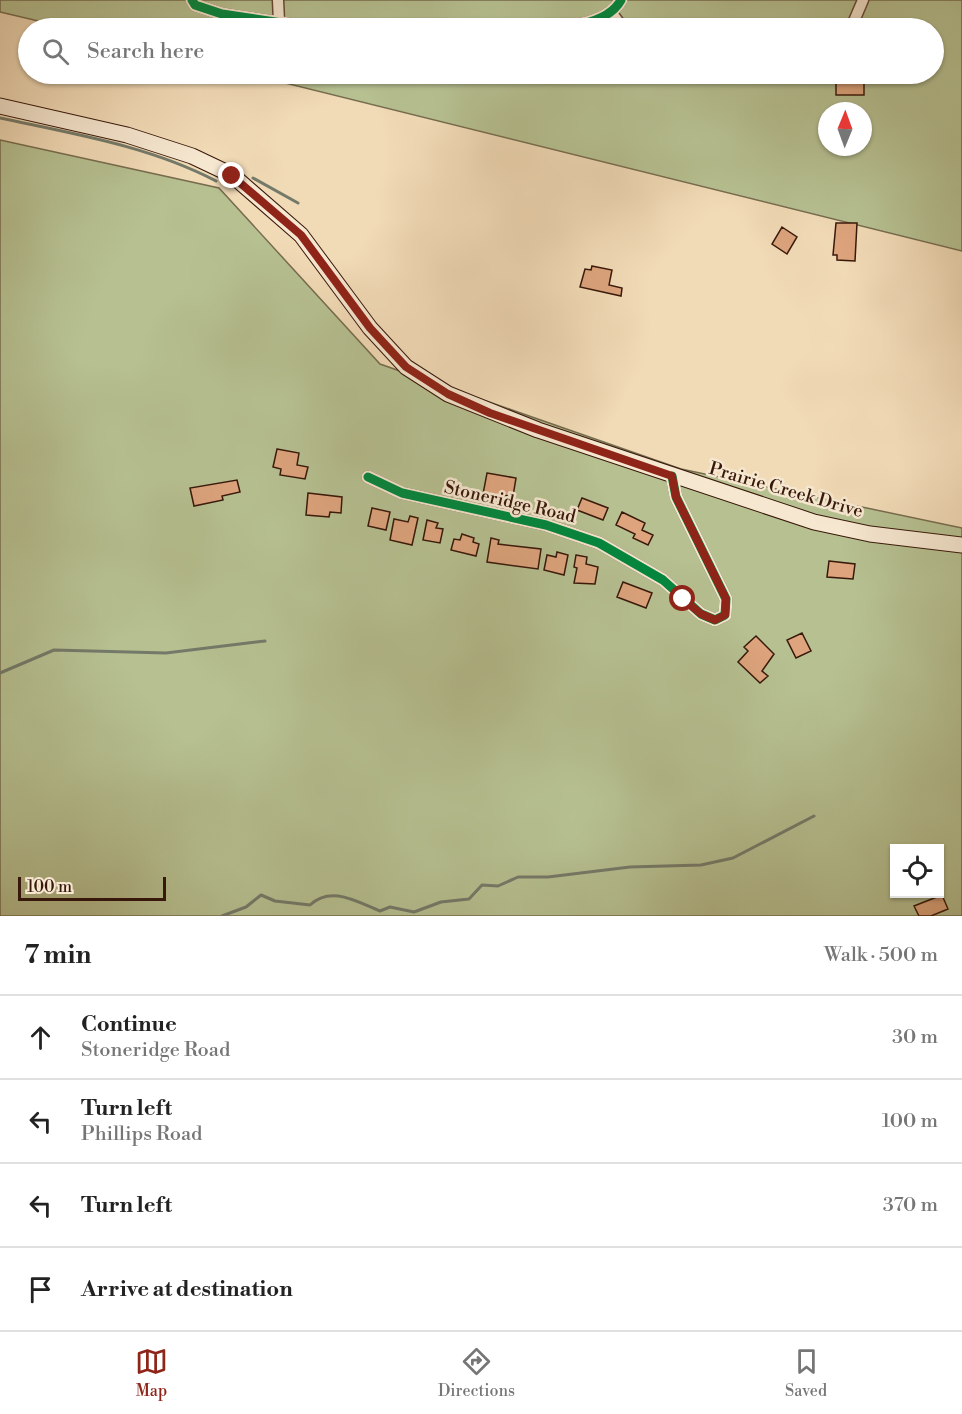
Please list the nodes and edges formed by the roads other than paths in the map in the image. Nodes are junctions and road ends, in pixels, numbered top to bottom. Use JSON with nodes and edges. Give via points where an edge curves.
{"nodes":[{"id":1,"x":192,"y":0,"type":"edge"},
{"id":2,"x":278,"y":0,"type":"edge"},
{"id":3,"x":621,"y":0,"type":"edge"},
{"id":4,"x":863,"y":0,"type":"edge"},
{"id":5,"x":611,"y":12,"type":"junction"},
{"id":6,"x":250,"y":18,"type":"edge"},
{"id":7,"x":279,"y":18,"type":"edge"},
{"id":8,"x":598,"y":18,"type":"edge"},
{"id":9,"x":616,"y":18,"type":"edge"},
{"id":10,"x":855,"y":18,"type":"edge"},
{"id":11,"x":0,"y":106,"type":"edge"},
{"id":12,"x":672,"y":476,"type":"junction"},
{"id":13,"x":368,"y":477,"type":"dead end"},
{"id":14,"x":962,"y":545,"type":"edge"}],
"edges":[{"from":1,"to":6,"type":"street","via":[[195,5],[222,14]]},
{"from":2,"to":7,"type":"street"},
{"from":3,"to":5,"type":"street"},
{"from":4,"to":10,"type":"street"},
{"from":5,"to":8,"type":"street"},
{"from":5,"to":9,"type":"street"},
{"from":11,"to":12,"type":"main road","name":"Prairie Creek Drive","via":[[127,135],[192,156],[232,176],[301,235],[370,328],[406,367],[448,394],[490,413]]},
{"from":12,"to":13,"type":"street","name":"Stoneridge Road","via":[[676,497],[726,599],[725,615],[715,620],[701,614],[641,566],[573,533],[402,493]]},
{"from":12,"to":14,"type":"main road","name":"Prairie Creek Drive","via":[[814,522],[870,534]]}]}
